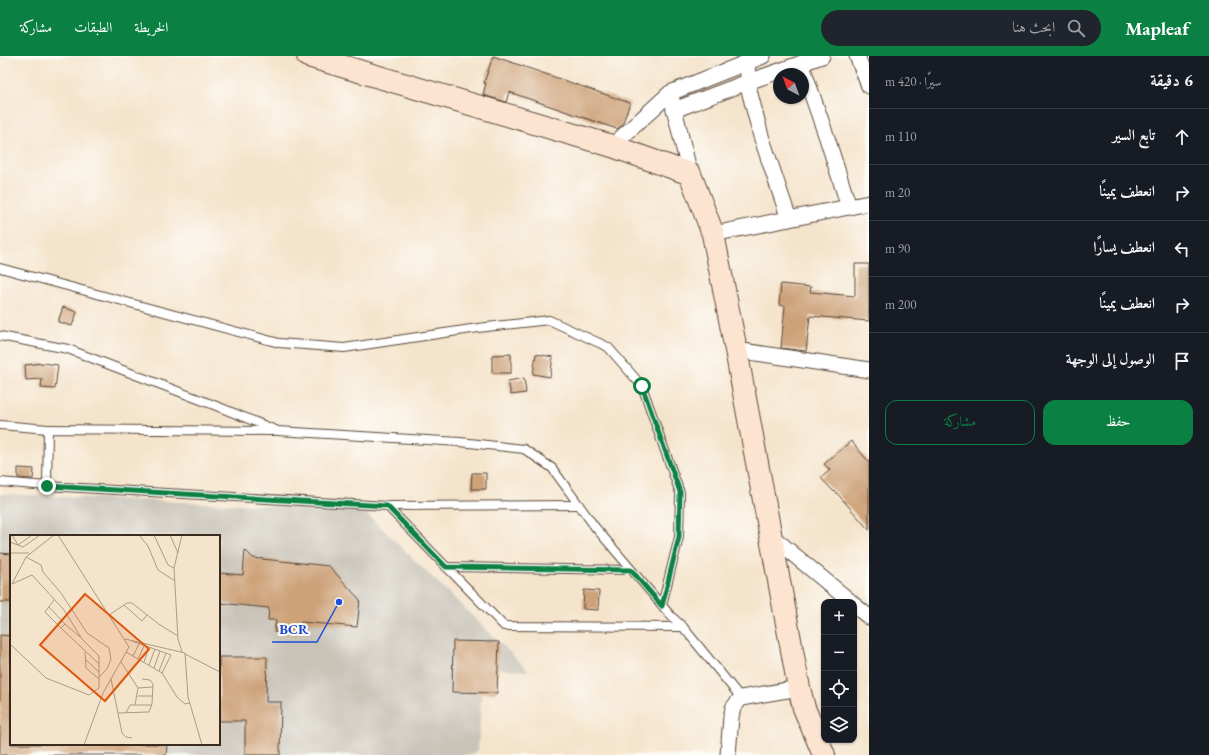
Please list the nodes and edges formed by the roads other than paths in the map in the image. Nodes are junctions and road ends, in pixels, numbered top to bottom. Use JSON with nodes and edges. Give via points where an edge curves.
{"nodes":[{"id":1,"x":763,"y":56,"type":"edge"},
{"id":2,"x":822,"y":56,"type":"edge"},
{"id":3,"x":857,"y":56,"type":"edge"},
{"id":4,"x":320,"y":58,"type":"edge"},
{"id":5,"x":747,"y":62,"type":"junction"},
{"id":6,"x":801,"y":63,"type":"junction"},
{"id":7,"x":748,"y":82,"type":"junction"},
{"id":8,"x":869,"y":86,"type":"edge"},
{"id":9,"x":670,"y":93,"type":"junction"},
{"id":10,"x":674,"y":110,"type":"junction"},
{"id":11,"x":612,"y":146,"type":"junction"},
{"id":12,"x":690,"y":174,"type":"junction"},
{"id":13,"x":869,"y":203,"type":"edge"},
{"id":14,"x":849,"y":207,"type":"junction"},
{"id":15,"x":789,"y":219,"type":"junction"},
{"id":16,"x":713,"y":234,"type":"junction"},
{"id":17,"x":0,"y":268,"type":"edge"},
{"id":18,"x":0,"y":336,"type":"edge"},
{"id":19,"x":736,"y":350,"type":"junction"},
{"id":20,"x":869,"y":370,"type":"edge"},
{"id":21,"x":0,"y":425,"type":"edge"},
{"id":22,"x":48,"y":429,"type":"junction"},
{"id":23,"x":278,"y":431,"type":"junction"},
{"id":24,"x":0,"y":482,"type":"edge"},
{"id":25,"x":47,"y":486,"type":"junction"},
{"id":26,"x":579,"y":505,"type":"junction"},
{"id":27,"x":387,"y":506,"type":"junction"},
{"id":28,"x":770,"y":535,"type":"junction"},
{"id":29,"x":446,"y":567,"type":"junction"},
{"id":30,"x":631,"y":570,"type":"junction"},
{"id":31,"x":846,"y":599,"type":"edge"},
{"id":32,"x":662,"y":606,"type":"junction"},
{"id":33,"x":857,"y":607,"type":"edge"},
{"id":34,"x":869,"y":616,"type":"edge"},
{"id":35,"x":683,"y":627,"type":"junction"},
{"id":36,"x":799,"y":688,"type":"junction"},
{"id":37,"x":741,"y":698,"type":"junction"},
{"id":38,"x":728,"y":755,"type":"edge"},
{"id":39,"x":824,"y":755,"type":"edge"}],
"edges":[{"from":1,"to":5,"type":"street"},
{"from":2,"to":6,"type":"street"},
{"from":3,"to":8,"type":"street"},
{"from":4,"to":11,"type":"street"},
{"from":5,"to":7,"type":"street"},
{"from":5,"to":9,"type":"street"},
{"from":6,"to":7,"type":"street"},
{"from":6,"to":14,"type":"street"},
{"from":7,"to":10,"type":"street"},
{"from":7,"to":15,"type":"street","via":[[761,136]]},
{"from":9,"to":10,"type":"street"},
{"from":9,"to":11,"type":"street"},
{"from":10,"to":12,"type":"street"},
{"from":11,"to":12,"type":"street"},
{"from":12,"to":16,"type":"street"},
{"from":13,"to":14,"type":"street"},
{"from":14,"to":15,"type":"street"},
{"from":15,"to":16,"type":"street"},
{"from":16,"to":19,"type":"street"},
{"from":17,"to":32,"type":"lane","via":[[279,343],[344,348],[549,320],[608,348],[642,386],[680,492],[679,537]]},
{"from":18,"to":23,"type":"lane","via":[[68,349]]},
{"from":19,"to":20,"type":"street"},
{"from":19,"to":28,"type":"street"},
{"from":21,"to":22,"type":"lane"},
{"from":22,"to":23,"type":"lane"},
{"from":22,"to":25,"type":"lane"},
{"from":23,"to":26,"type":"lane","via":[[460,442],[524,449],[552,468]]},
{"from":24,"to":25,"type":"lane"},
{"from":25,"to":27,"type":"lane"},
{"from":26,"to":27,"type":"lane"},
{"from":26,"to":30,"type":"lane"},
{"from":27,"to":29,"type":"lane"},
{"from":28,"to":31,"type":"street"},
{"from":28,"to":36,"type":"street"},
{"from":29,"to":30,"type":"lane"},
{"from":29,"to":35,"type":"lane","via":[[504,626]]},
{"from":30,"to":32,"type":"lane"},
{"from":32,"to":35,"type":"lane"},
{"from":33,"to":34,"type":"street"},
{"from":35,"to":37,"type":"lane"},
{"from":36,"to":37,"type":"street"},
{"from":36,"to":39,"type":"street","via":[[804,708]]},
{"from":37,"to":38,"type":"street","via":[[733,708]]}]}
